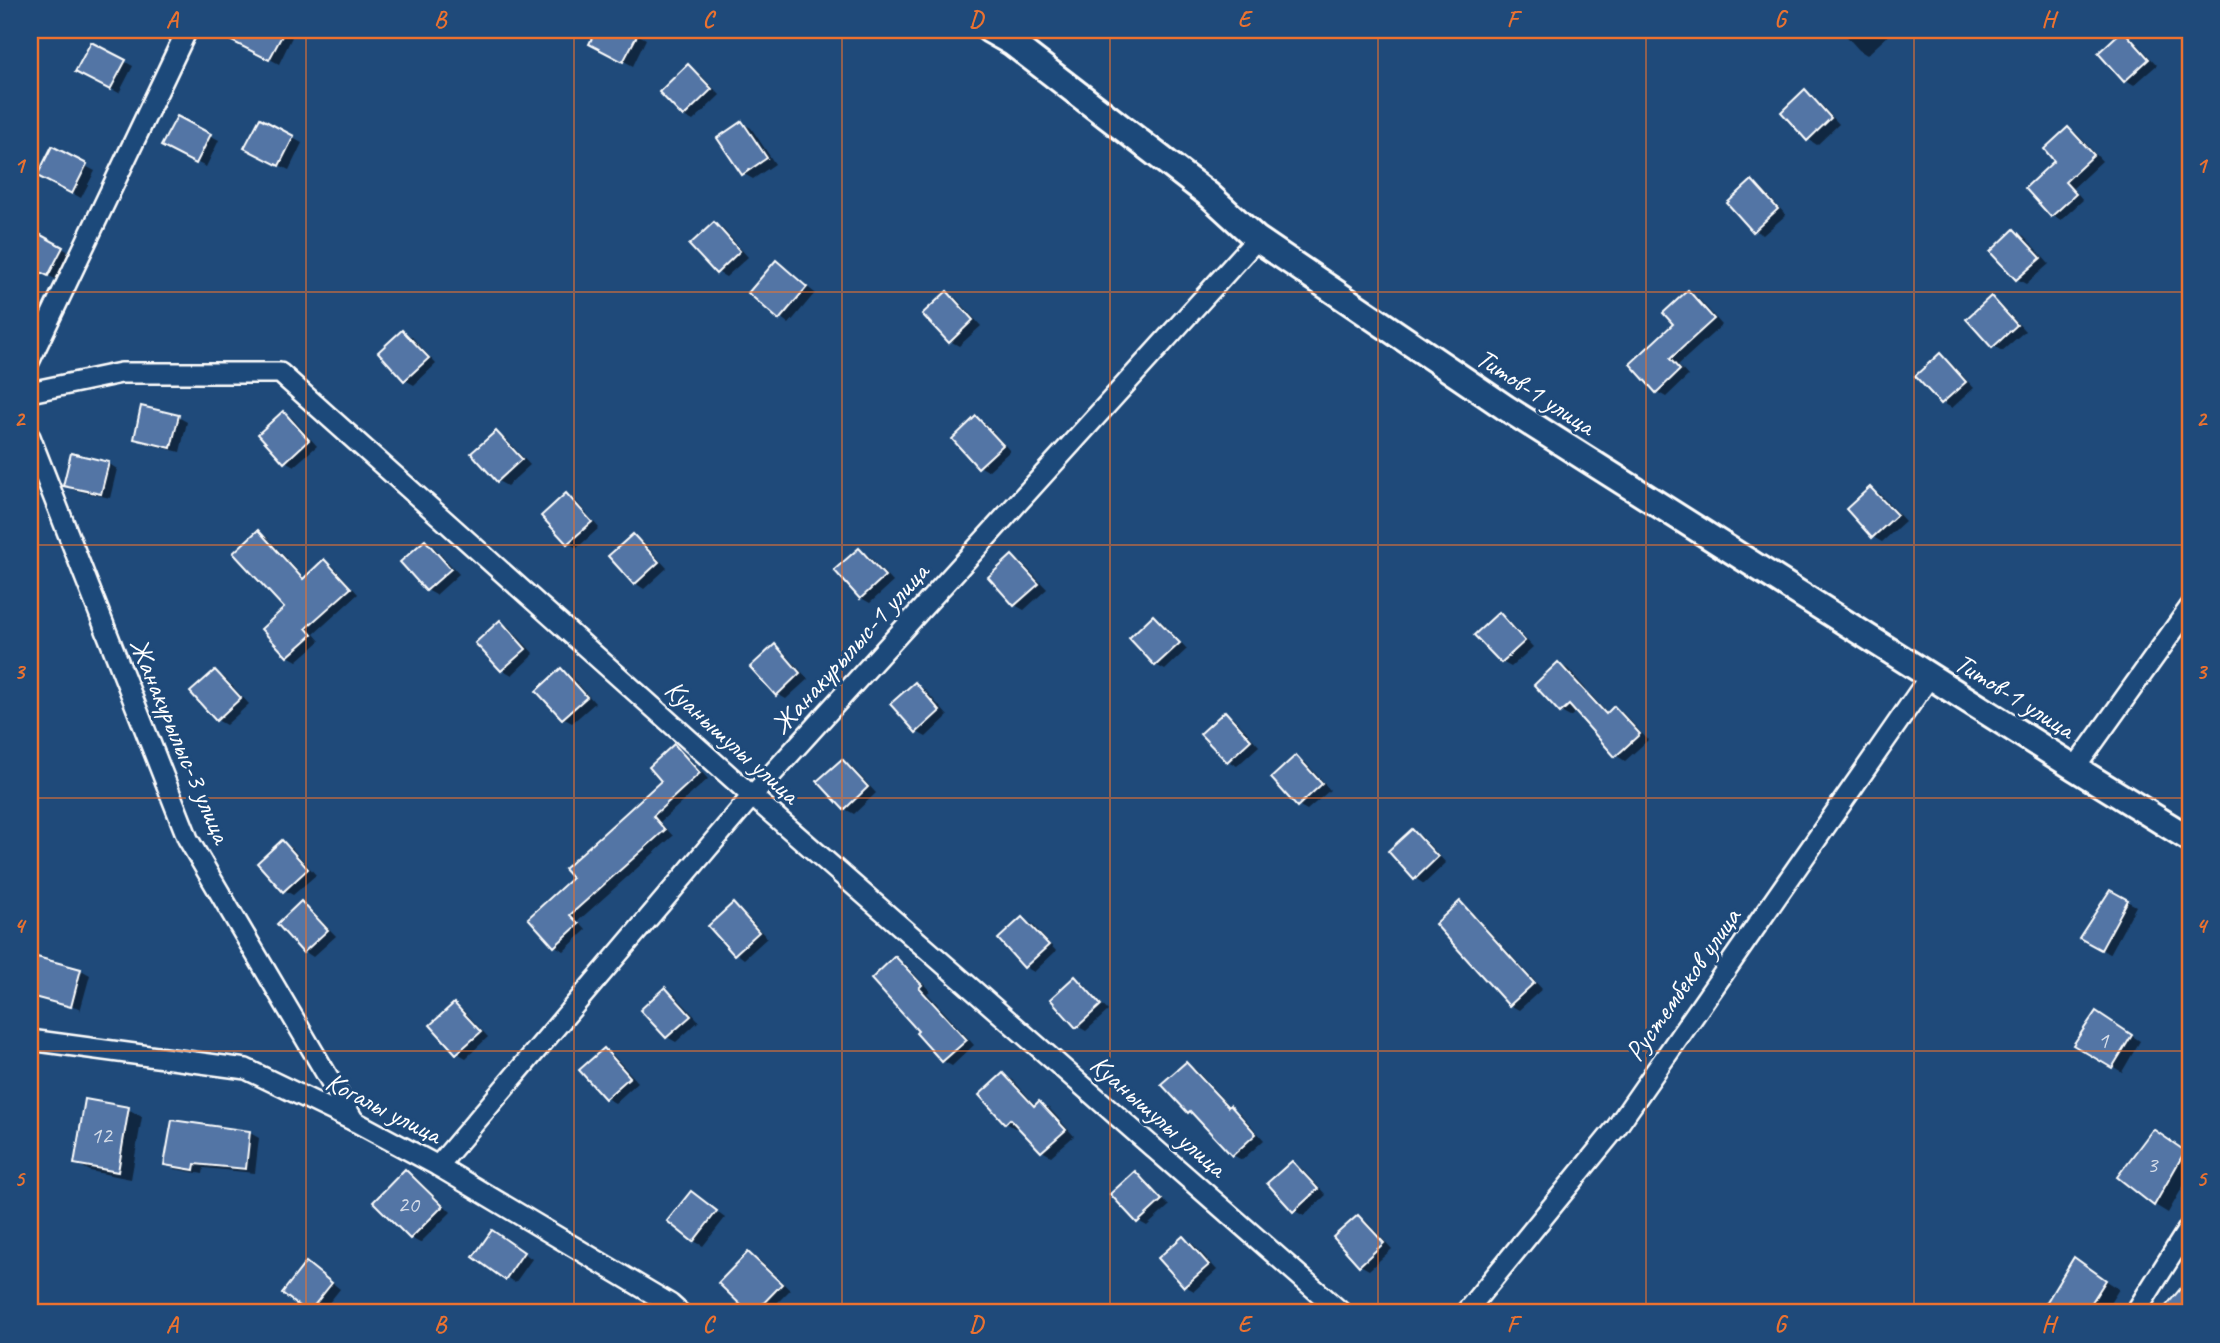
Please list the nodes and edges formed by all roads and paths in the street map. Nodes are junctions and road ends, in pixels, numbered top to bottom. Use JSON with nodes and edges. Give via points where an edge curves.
{"nodes":[{"id":1,"x":187,"y":30,"type":"edge"},
{"id":2,"x":989,"y":30,"type":"edge"},
{"id":3,"x":1257,"y":239,"type":"junction"},
{"id":4,"x":30,"y":360,"type":"edge"},
{"id":5,"x":30,"y":392,"type":"edge"},
{"id":6,"x":30,"y":437,"type":"edge"},
{"id":7,"x":2190,"y":607,"type":"edge"},
{"id":8,"x":1930,"y":676,"type":"junction"},
{"id":9,"x":2075,"y":768,"type":"junction"},
{"id":10,"x":752,"y":796,"type":"junction"},
{"id":11,"x":2190,"y":839,"type":"edge"},
{"id":12,"x":30,"y":1040,"type":"edge"},
{"id":13,"x":354,"y":1121,"type":"junction"},
{"id":14,"x":438,"y":1166,"type":"junction"},
{"id":15,"x":2190,"y":1226,"type":"edge"},
{"id":16,"x":2184,"y":1248,"type":"edge"},
{"id":17,"x":680,"y":1313,"type":"edge"},
{"id":18,"x":1342,"y":1313,"type":"edge"},
{"id":19,"x":1465,"y":1313,"type":"edge"},
{"id":20,"x":2135,"y":1313,"type":"edge"}],
"edges":[{"from":1,"to":4,"type":"street"},
{"from":2,"to":3,"type":"street","name":"Титов-1 улица","via":[[1209,195]]},
{"from":3,"to":8,"type":"street","name":"Титов-1 улица","via":[[1506,408]]},
{"from":3,"to":10,"type":"street","name":"Жанакурылыс-1 улица"},
{"from":5,"to":10,"type":"street","name":"Куанышулы улица","via":[[121,373],[280,373]]},
{"from":6,"to":13,"type":"street","name":"Жанакурылыс-3 улица","via":[[188,839]]},
{"from":7,"to":9,"type":"street"},
{"from":8,"to":9,"type":"street","name":"Титов-1 улица"},
{"from":8,"to":19,"type":"street","name":"Рустембеков улица","via":[[1616,1128]]},
{"from":9,"to":11,"type":"street","name":"Титов-1 улица"},
{"from":10,"to":14,"type":"street","name":"Жанакурылыс-1 улица"},
{"from":10,"to":18,"type":"street","name":"Куанышулы улица"},
{"from":12,"to":13,"type":"street","name":"Когалы улица","via":[[246,1069]]},
{"from":13,"to":14,"type":"street","name":"Когалы улица"},
{"from":14,"to":17,"type":"street","name":"Когалы улица"},
{"from":15,"to":16,"type":"street"},
{"from":16,"to":20,"type":"street"}]}
